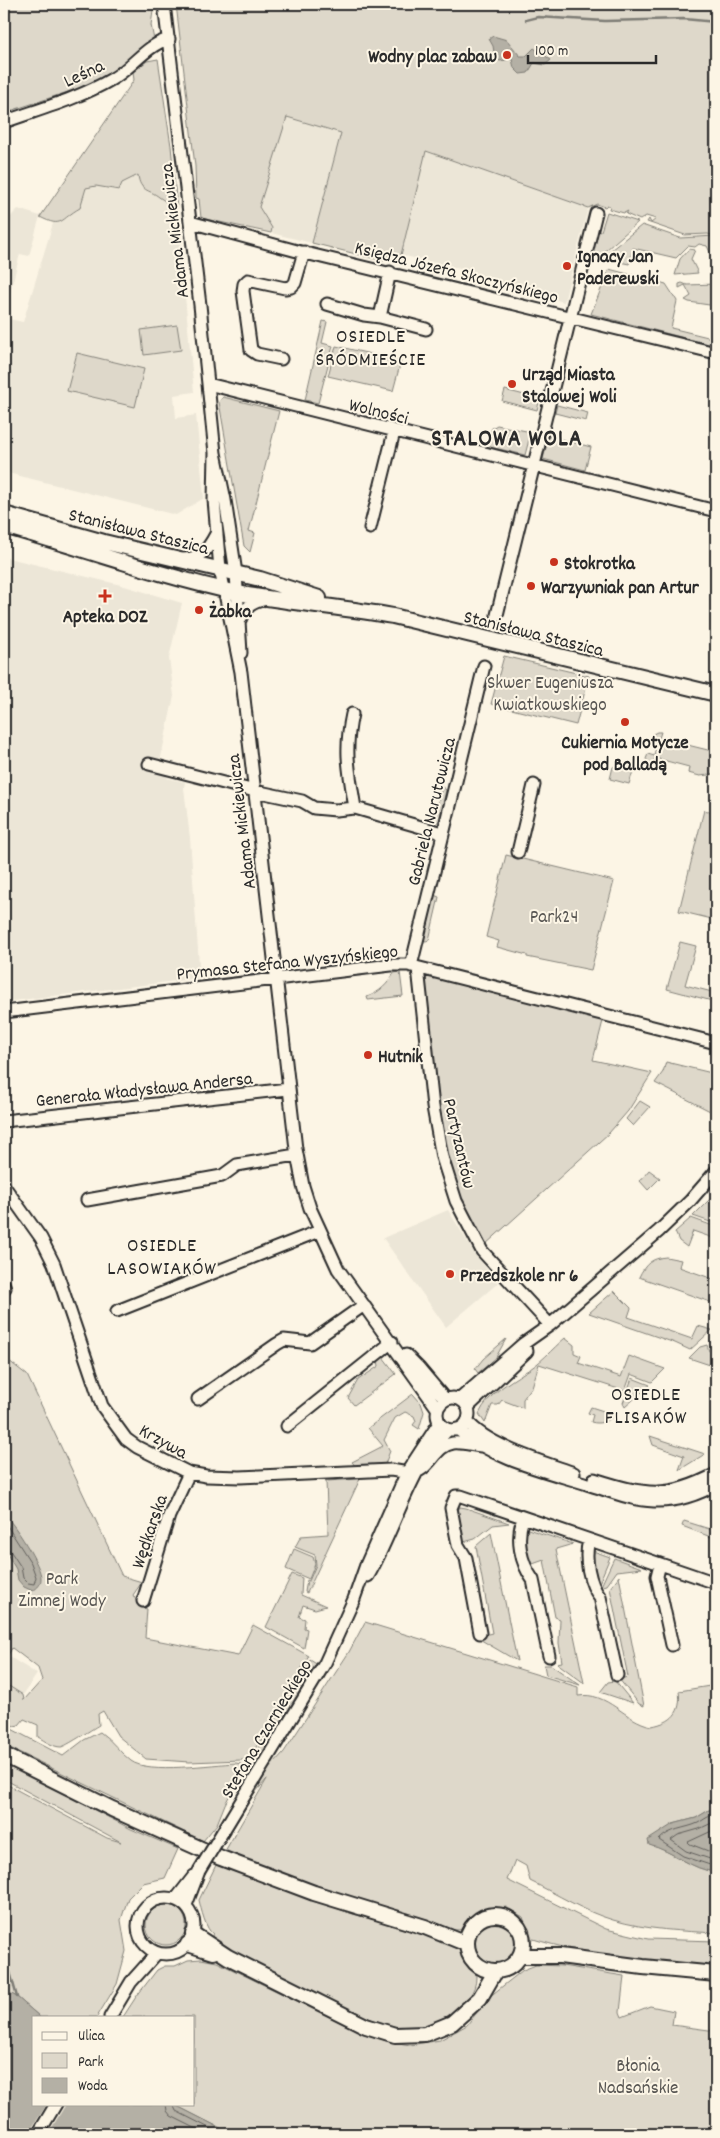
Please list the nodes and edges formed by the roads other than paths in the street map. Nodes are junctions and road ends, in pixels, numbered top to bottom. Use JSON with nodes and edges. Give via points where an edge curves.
{"nodes":[{"id":1,"x":164,"y":4,"type":"edge"},
{"id":2,"x":169,"y":39,"type":"junction"},
{"id":3,"x":4,"y":122,"type":"edge"},
{"id":4,"x":596,"y":213,"type":"dead end"},
{"id":5,"x":190,"y":222,"type":"junction"},
{"id":6,"x":304,"y":252,"type":"junction"},
{"id":7,"x":390,"y":272,"type":"junction"},
{"id":8,"x":327,"y":304,"type":"dead end"},
{"id":9,"x":380,"y":316,"type":"junction"},
{"id":10,"x":570,"y":317,"type":"junction"},
{"id":11,"x":426,"y":329,"type":"dead end"},
{"id":12,"x":716,"y":353,"type":"edge"},
{"id":13,"x":280,"y":359,"type":"dead end"},
{"id":14,"x":208,"y":384,"type":"junction"},
{"id":15,"x":394,"y":432,"type":"junction"},
{"id":16,"x":215,"y":454,"type":"junction"},
{"id":17,"x":533,"y":465,"type":"junction"},
{"id":18,"x":716,"y":511,"type":"edge"},
{"id":19,"x":4,"y":514,"type":"edge"},
{"id":20,"x":4,"y":526,"type":"edge"},
{"id":21,"x":370,"y":528,"type":"dead end"},
{"id":22,"x":216,"y":532,"type":"junction"},
{"id":23,"x":178,"y":560,"type":"junction"},
{"id":24,"x":220,"y":570,"type":"junction"},
{"id":25,"x":236,"y":573,"type":"junction"},
{"id":26,"x":222,"y":589,"type":"junction"},
{"id":27,"x":238,"y":593,"type":"junction"},
{"id":28,"x":268,"y":598,"type":"junction"},
{"id":29,"x":351,"y":609,"type":"junction"},
{"id":30,"x":497,"y":615,"type":"dead end"},
{"id":31,"x":240,"y":621,"type":"junction"},
{"id":32,"x":239,"y":660,"type":"junction"},
{"id":33,"x":484,"y":666,"type":"dead end"},
{"id":34,"x":713,"y":695,"type":"edge"},
{"id":35,"x":352,"y":714,"type":"dead end"},
{"id":36,"x":149,"y":764,"type":"dead end"},
{"id":37,"x":534,"y":785,"type":"dead end"},
{"id":38,"x":255,"y":791,"type":"junction"},
{"id":39,"x":355,"y":808,"type":"junction"},
{"id":40,"x":442,"y":832,"type":"junction"},
{"id":41,"x":518,"y":852,"type":"dead end"},
{"id":42,"x":414,"y":966,"type":"junction"},
{"id":43,"x":276,"y":980,"type":"junction"},
{"id":44,"x":4,"y":1012,"type":"edge"},
{"id":45,"x":716,"y":1043,"type":"edge"},
{"id":46,"x":288,"y":1089,"type":"junction"},
{"id":47,"x":4,"y":1121,"type":"edge"},
{"id":48,"x":296,"y":1155,"type":"junction"},
{"id":49,"x":716,"y":1172,"type":"edge"},
{"id":50,"x":4,"y":1186,"type":"edge"},
{"id":51,"x":88,"y":1200,"type":"dead end"},
{"id":52,"x":319,"y":1231,"type":"junction"},
{"id":53,"x":364,"y":1305,"type":"junction"},
{"id":54,"x":117,"y":1311,"type":"dead end"},
{"id":55,"x":550,"y":1325,"type":"junction"},
{"id":56,"x":392,"y":1342,"type":"junction"},
{"id":57,"x":198,"y":1400,"type":"dead end"},
{"id":58,"x":441,"y":1403,"type":"junction"},
{"id":59,"x":464,"y":1403,"type":"junction"},
{"id":60,"x":467,"y":1421,"type":"junction"},
{"id":61,"x":287,"y":1426,"type":"dead end"},
{"id":62,"x":448,"y":1427,"type":"junction"},
{"id":63,"x":481,"y":1446,"type":"junction"},
{"id":64,"x":419,"y":1470,"type":"junction"},
{"id":65,"x":407,"y":1472,"type":"junction"},
{"id":66,"x":189,"y":1473,"type":"junction"},
{"id":67,"x":716,"y":1474,"type":"edge"},
{"id":68,"x":716,"y":1484,"type":"edge"},
{"id":69,"x":523,"y":1518,"type":"junction"},
{"id":70,"x":589,"y":1541,"type":"junction"},
{"id":71,"x":660,"y":1564,"type":"junction"},
{"id":72,"x":716,"y":1583,"type":"edge"},
{"id":73,"x":354,"y":1599,"type":"junction"},
{"id":74,"x":143,"y":1602,"type":"dead end"},
{"id":75,"x":480,"y":1632,"type":"dead end"},
{"id":76,"x":672,"y":1645,"type":"dead end"},
{"id":77,"x":549,"y":1656,"type":"dead end"},
{"id":78,"x":616,"y":1675,"type":"dead end"},
{"id":79,"x":4,"y":1754,"type":"edge"},
{"id":80,"x":181,"y":1902,"type":"junction"},
{"id":81,"x":425,"y":1927,"type":"junction"},
{"id":82,"x":470,"y":1930,"type":"junction"},
{"id":83,"x":191,"y":1939,"type":"junction"},
{"id":84,"x":466,"y":1944,"type":"junction"},
{"id":85,"x":146,"y":1946,"type":"junction"},
{"id":86,"x":521,"y":1949,"type":"junction"},
{"id":87,"x":156,"y":1953,"type":"junction"},
{"id":88,"x":481,"y":1968,"type":"junction"},
{"id":89,"x":495,"y":1972,"type":"junction"},
{"id":90,"x":716,"y":1974,"type":"edge"},
{"id":91,"x":131,"y":1982,"type":"junction"},
{"id":92,"x":468,"y":2009,"type":"junction"},
{"id":93,"x":111,"y":2016,"type":"edge"},
{"id":94,"x":55,"y":2106,"type":"edge"},
{"id":95,"x":38,"y":2134,"type":"edge"}],
"edges":[{"from":1,"to":2,"type":"street","name":"Adama Mickiewicza"},
{"from":2,"to":3,"type":"street","name":"Leśna","via":[[156,44],[114,78],[92,90]]},
{"from":2,"to":5,"type":"street","name":"Adama Mickiewicza"},
{"from":4,"to":10,"type":"street"},
{"from":5,"to":6,"type":"street","name":"Księdza Józefa Skoczyńskiego"},
{"from":5,"to":14,"type":"street","name":"Adama Mickiewicza"},
{"from":6,"to":7,"type":"street","name":"Księdza Józefa Skoczyńskiego"},
{"from":6,"to":13,"type":"street","via":[[291,287],[248,280],[244,284],[251,350]]},
{"from":7,"to":9,"type":"street"},
{"from":7,"to":10,"type":"street","name":"Księdza Józefa Skoczyńskiego"},
{"from":8,"to":9,"type":"street"},
{"from":9,"to":11,"type":"street"},
{"from":10,"to":12,"type":"street","name":"Księdza Józefa Skoczyńskiego"},
{"from":10,"to":17,"type":"street"},
{"from":14,"to":15,"type":"street","name":"Wolności"},
{"from":14,"to":16,"type":"street","name":"Adama Mickiewicza"},
{"from":15,"to":17,"type":"street","name":"Wolności"},
{"from":15,"to":21,"type":"street"},
{"from":16,"to":22,"type":"street","name":"Adama Mickiewicza"},
{"from":16,"to":25,"type":"street","name":"Adama Mickiewicza"},
{"from":17,"to":18,"type":"street","name":"Wolności"},
{"from":17,"to":30,"type":"street"},
{"from":19,"to":23,"type":"main road","name":"Stanisława Staszica"},
{"from":20,"to":26,"type":"main road","name":"Stanisława Staszica"},
{"from":22,"to":23,"type":"street","via":[[205,552],[197,557]]},
{"from":22,"to":24,"type":"street","name":"Adama Mickiewicza"},
{"from":23,"to":24,"type":"main road","name":"Stanisława Staszica"},
{"from":24,"to":25,"type":"main road","name":"Stanisława Staszica"},
{"from":24,"to":26,"type":"street","name":"Adama Mickiewicza"},
{"from":25,"to":27,"type":"street","name":"Adama Mickiewicza"},
{"from":25,"to":29,"type":"main road","name":"Stanisława Staszica"},
{"from":26,"to":27,"type":"main road","name":"Stanisława Staszica"},
{"from":26,"to":32,"type":"street","name":"Adama Mickiewicza"},
{"from":27,"to":28,"type":"main road","name":"Stanisława Staszica"},
{"from":27,"to":31,"type":"street","name":"Adama Mickiewicza"},
{"from":28,"to":29,"type":"main road","name":"Stanisława Staszica"},
{"from":28,"to":31,"type":"street","via":[[249,605]]},
{"from":29,"to":34,"type":"main road","name":"Stanisława Staszica"},
{"from":31,"to":32,"type":"street","name":"Adama Mickiewicza"},
{"from":32,"to":38,"type":"street","name":"Adama Mickiewicza"},
{"from":33,"to":40,"type":"street","name":"Gabriela Narutowicza"},
{"from":35,"to":39,"type":"street","via":[[347,760]]},
{"from":36,"to":38,"type":"street"},
{"from":37,"to":41,"type":"street"},
{"from":38,"to":39,"type":"street","via":[[302,801],[314,808]]},
{"from":38,"to":43,"type":"street","name":"Adama Mickiewicza"},
{"from":39,"to":40,"type":"street"},
{"from":40,"to":42,"type":"street","name":"Gabriela Narutowicza"},
{"from":42,"to":43,"type":"street","name":"Prymasa Stefana Wyszyńskiego","via":[[391,965]]},
{"from":42,"to":45,"type":"street","name":"Prymasa Stefana Wyszyńskiego"},
{"from":42,"to":55,"type":"street","name":"Partyzantów","via":[[433,1107],[442,1156],[456,1201],[482,1251]]},
{"from":43,"to":44,"type":"street","name":"Prymasa Stefana Wyszyńskiego"},
{"from":43,"to":46,"type":"street","name":"Adama Mickiewicza"},
{"from":46,"to":47,"type":"street","name":"Generała Władysława Andersa"},
{"from":46,"to":48,"type":"street","name":"Adama Mickiewicza"},
{"from":48,"to":51,"type":"street","via":[[237,1165],[222,1176]]},
{"from":48,"to":52,"type":"street","name":"Adama Mickiewicza","via":[[302,1186]]},
{"from":49,"to":55,"type":"street","via":[[659,1231]]},
{"from":50,"to":66,"type":"street","name":"Krzywa","via":[[41,1238],[54,1264],[102,1406],[126,1439]]},
{"from":52,"to":53,"type":"street","name":"Adama Mickiewicza","via":[[338,1268]]},
{"from":52,"to":54,"type":"street"},
{"from":53,"to":56,"type":"street","name":"Adama Mickiewicza"},
{"from":53,"to":57,"type":"street","via":[[310,1343],[284,1340],[277,1344]]},
{"from":55,"to":59,"type":"street","via":[[523,1344]]},
{"from":56,"to":58,"type":"street","name":"Adama Mickiewicza","via":[[419,1368]]},
{"from":56,"to":61,"type":"street"},
{"from":58,"to":59,"type":"street","via":[[450,1398]]},
{"from":58,"to":62,"type":"street","via":[[436,1413]]},
{"from":59,"to":60,"type":"street"},
{"from":60,"to":62,"type":"street"},
{"from":60,"to":67,"type":"street","via":[[497,1444],[572,1472],[636,1491],[678,1491]]},
{"from":62,"to":63,"type":"street"},
{"from":62,"to":64,"type":"street","name":"Stefana Czarnieckiego"},
{"from":62,"to":65,"type":"street","name":"Stefana Czarnieckiego"},
{"from":63,"to":64,"type":"street","via":[[459,1443],[446,1446]]},
{"from":63,"to":68,"type":"street","via":[[546,1472],[639,1500],[678,1499]]},
{"from":64,"to":65,"type":"street","name":"Krzywa"},
{"from":64,"to":73,"type":"street","name":"Stefana Czarnieckiego","via":[[376,1563]]},
{"from":65,"to":66,"type":"street","name":"Krzywa","via":[[240,1477]]},
{"from":65,"to":73,"type":"street","name":"Stefana Czarnieckiego"},
{"from":66,"to":74,"type":"street","name":"Wędkarska","via":[[169,1516]]},
{"from":69,"to":70,"type":"street"},
{"from":69,"to":75,"type":"street","via":[[461,1496],[453,1500],[451,1508],[458,1545],[466,1558]]},
{"from":69,"to":77,"type":"street","via":[[518,1532],[525,1569],[533,1580]]},
{"from":70,"to":71,"type":"street"},
{"from":70,"to":78,"type":"street","via":[[586,1550],[594,1590],[600,1597]]},
{"from":71,"to":72,"type":"street"},
{"from":71,"to":76,"type":"street","via":[[657,1576]]},
{"from":73,"to":80,"type":"street","name":"Stefana Czarnieckiego","bridge":true,"via":[[313,1685]]},
{"from":79,"to":81,"type":"main road","via":[[112,1809],[221,1858],[314,1893]]},
{"from":80,"to":83,"type":"street","via":[[194,1918]]},
{"from":80,"to":85,"type":"street","via":[[166,1897],[157,1899],[142,1911],[138,1929]]},
{"from":81,"to":82,"type":"main road"},
{"from":81,"to":84,"type":"main road"},
{"from":82,"to":84,"type":"main road"},
{"from":82,"to":86,"type":"main road","via":[[483,1918],[501,1916],[516,1925]]},
{"from":83,"to":87,"type":"street","via":[[174,1953]]},
{"from":83,"to":92,"type":"main road","via":[[366,2026],[390,2034],[412,2036],[436,2031]]},
{"from":84,"to":88,"type":"main road","via":[[470,1957]]},
{"from":85,"to":87,"type":"street"},
{"from":85,"to":91,"type":"street"},
{"from":86,"to":89,"type":"main road","via":[[508,1968]]},
{"from":86,"to":90,"type":"main road"},
{"from":87,"to":91,"type":"street"},
{"from":88,"to":89,"type":"main road"},
{"from":88,"to":92,"type":"main road","via":[[479,1987]]},
{"from":89,"to":92,"type":"main road","via":[[486,1989]]},
{"from":91,"to":93,"type":"street"},
{"from":94,"to":95,"type":"street"}]}
